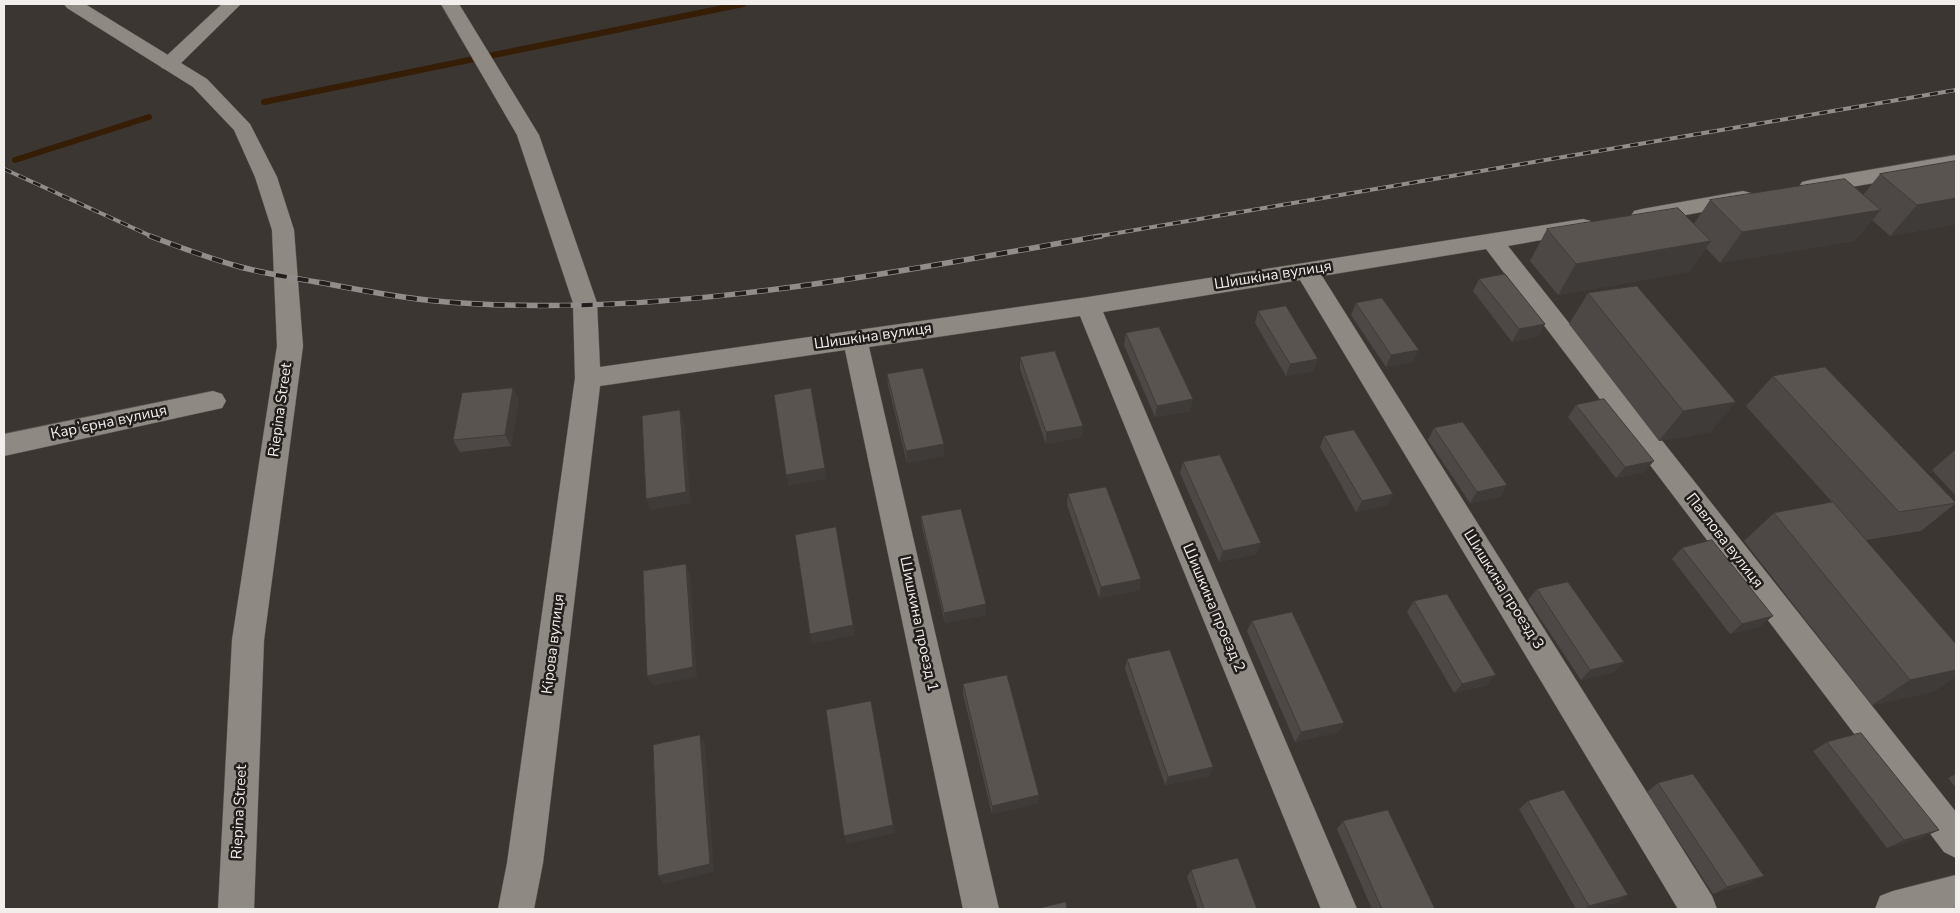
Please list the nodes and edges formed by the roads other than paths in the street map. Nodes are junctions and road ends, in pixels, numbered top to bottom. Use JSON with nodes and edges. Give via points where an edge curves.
{"nodes":[{"id":1,"x":73,"y":4,"type":"edge"},
{"id":2,"x":232,"y":4,"type":"edge"},
{"id":3,"x":450,"y":4,"type":"edge"},
{"id":4,"x":169,"y":64,"type":"junction"},
{"id":5,"x":1956,"y":162,"type":"edge"},
{"id":6,"x":1792,"y":190,"type":"edge"},
{"id":7,"x":1763,"y":195,"type":"edge"},
{"id":8,"x":1492,"y":241,"type":"junction"},
{"id":9,"x":1306,"y":270,"type":"junction"},
{"id":10,"x":1088,"y":306,"type":"junction"},
{"id":11,"x":855,"y":340,"type":"junction"},
{"id":12,"x":588,"y":378,"type":"junction"},
{"id":13,"x":213,"y":402,"type":"dead end"},
{"id":14,"x":4,"y":445,"type":"edge"},
{"id":15,"x":1956,"y":840,"type":"edge"},
{"id":16,"x":1956,"y":893,"type":"edge"},
{"id":17,"x":236,"y":909,"type":"edge"},
{"id":18,"x":516,"y":909,"type":"edge"},
{"id":19,"x":981,"y":909,"type":"edge"},
{"id":20,"x":1339,"y":909,"type":"edge"},
{"id":21,"x":1699,"y":909,"type":"edge"},
{"id":22,"x":1893,"y":909,"type":"edge"}],
"edges":[{"from":1,"to":4,"type":"street","name":"Riepina Street"},
{"from":2,"to":4,"type":"street"},
{"from":3,"to":12,"type":"street","name":"Кірова вулиця","via":[[528,135],[585,303]]},
{"from":4,"to":17,"type":"street","name":"Riepina Street","via":[[200,83],[243,128],[266,177],[283,230],[290,346],[248,640]]},
{"from":5,"to":6,"type":"street"},
{"from":7,"to":8,"type":"street","name":"Шишкіна вулиця"},
{"from":8,"to":9,"type":"street","name":"Шишкіна вулиця"},
{"from":8,"to":15,"type":"street","name":"Павлова вулиця"},
{"from":9,"to":10,"type":"street","name":"Шишкіна вулиця"},
{"from":9,"to":21,"type":"street","name":"Шишкина проезд 3"},
{"from":10,"to":11,"type":"street","name":"Шишкіна вулиця"},
{"from":10,"to":20,"type":"street","name":"Шишкина проезд 2"},
{"from":11,"to":12,"type":"street","name":"Шишкіна вулиця"},
{"from":11,"to":19,"type":"street","name":"Шишкина проезд 1"},
{"from":12,"to":18,"type":"street","name":"Кірова вулиця","via":[[525,864]]},
{"from":13,"to":14,"type":"street","name":"Карʼєрна вулиця"},
{"from":16,"to":22,"type":"street"}]}
